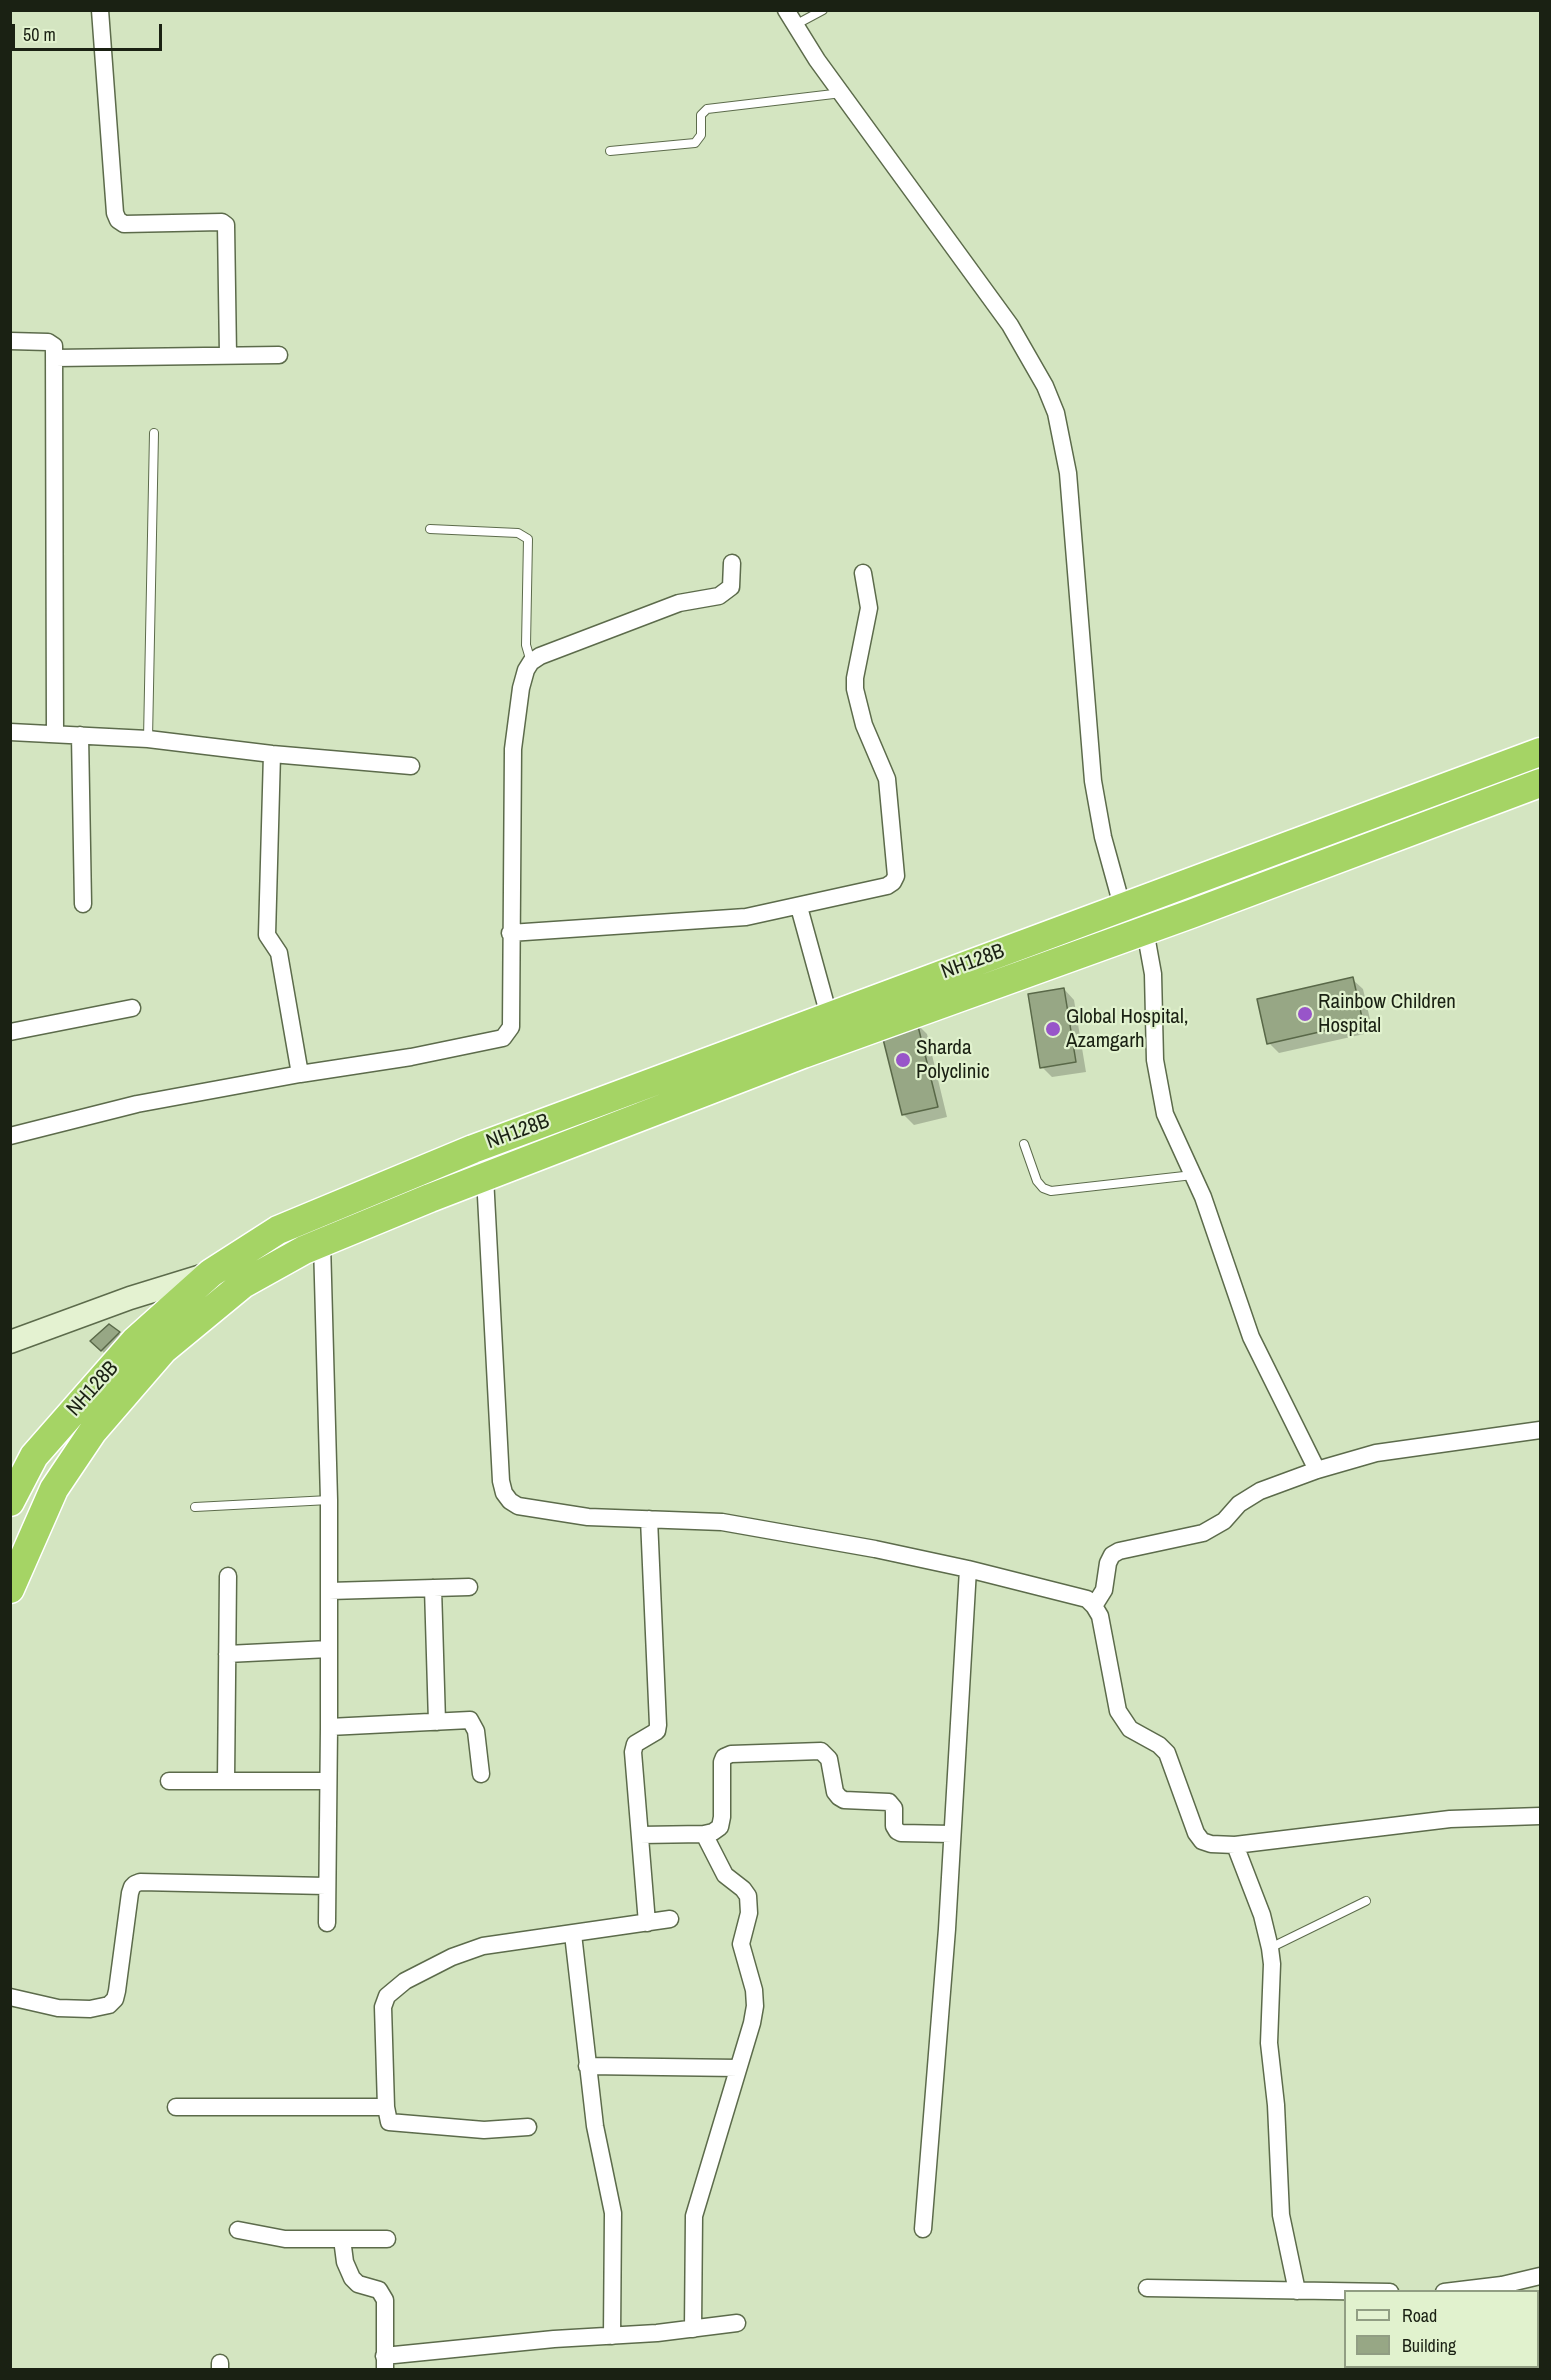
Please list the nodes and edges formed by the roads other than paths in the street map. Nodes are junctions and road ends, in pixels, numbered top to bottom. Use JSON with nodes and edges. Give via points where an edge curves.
{"nodes":[{"id":1,"x":100,"y":10,"type":"edge"},
{"id":2,"x":823,"y":10,"type":"edge"},
{"id":3,"x":791,"y":18,"type":"edge"},
{"id":4,"x":842,"y":93,"type":"junction"},
{"id":5,"x":610,"y":151,"type":"dead end"},
{"id":6,"x":10,"y":342,"type":"edge"},
{"id":7,"x":279,"y":354,"type":"dead end"},
{"id":8,"x":228,"y":355,"type":"junction"},
{"id":9,"x":55,"y":358,"type":"junction"},
{"id":10,"x":154,"y":433,"type":"dead end"},
{"id":11,"x":430,"y":528,"type":"dead end"},
{"id":12,"x":732,"y":563,"type":"dead end"},
{"id":13,"x":863,"y":573,"type":"dead end"},
{"id":14,"x":531,"y":662,"type":"junction"},
{"id":15,"x":10,"y":732,"type":"edge"},
{"id":16,"x":55,"y":734,"type":"junction"},
{"id":17,"x":80,"y":735,"type":"junction"},
{"id":18,"x":148,"y":739,"type":"junction"},
{"id":19,"x":1540,"y":752,"type":"edge"},
{"id":20,"x":273,"y":754,"type":"junction"},
{"id":21,"x":411,"y":766,"type":"dead end"},
{"id":22,"x":1540,"y":783,"type":"edge"},
{"id":23,"x":83,"y":904,"type":"dead end"},
{"id":24,"x":1122,"y":906,"type":"junction"},
{"id":25,"x":799,"y":907,"type":"junction"},
{"id":26,"x":1145,"y":930,"type":"junction"},
{"id":27,"x":510,"y":933,"type":"junction"},
{"id":28,"x":132,"y":1008,"type":"dead end"},
{"id":29,"x":829,"y":1016,"type":"junction"},
{"id":30,"x":10,"y":1032,"type":"edge"},
{"id":31,"x":300,"y":1074,"type":"junction"},
{"id":32,"x":10,"y":1136,"type":"edge"},
{"id":33,"x":1024,"y":1144,"type":"dead end"},
{"id":34,"x":1194,"y":1175,"type":"junction"},
{"id":35,"x":485,"y":1177,"type":"junction"},
{"id":36,"x":322,"y":1243,"type":"junction"},
{"id":37,"x":212,"y":1274,"type":"junction"},
{"id":38,"x":243,"y":1284,"type":"junction"},
{"id":39,"x":10,"y":1342,"type":"edge"},
{"id":40,"x":1540,"y":1431,"type":"edge"},
{"id":41,"x":1317,"y":1470,"type":"junction"},
{"id":42,"x":329,"y":1500,"type":"junction"},
{"id":43,"x":10,"y":1502,"type":"edge"},
{"id":44,"x":195,"y":1507,"type":"dead end"},
{"id":45,"x":649,"y":1519,"type":"junction"},
{"id":46,"x":968,"y":1569,"type":"junction"},
{"id":47,"x":228,"y":1576,"type":"dead end"},
{"id":48,"x":469,"y":1587,"type":"dead end"},
{"id":49,"x":433,"y":1588,"type":"junction"},
{"id":50,"x":10,"y":1589,"type":"edge"},
{"id":51,"x":329,"y":1591,"type":"junction"},
{"id":52,"x":1094,"y":1606,"type":"junction"},
{"id":53,"x":329,"y":1648,"type":"junction"},
{"id":54,"x":227,"y":1654,"type":"junction"},
{"id":55,"x":437,"y":1722,"type":"junction"},
{"id":56,"x":329,"y":1727,"type":"junction"},
{"id":57,"x":481,"y":1774,"type":"dead end"},
{"id":58,"x":169,"y":1781,"type":"dead end"},
{"id":59,"x":226,"y":1781,"type":"junction"},
{"id":60,"x":327,"y":1781,"type":"junction"},
{"id":61,"x":1540,"y":1816,"type":"edge"},
{"id":62,"x":704,"y":1834,"type":"junction"},
{"id":63,"x":952,"y":1834,"type":"junction"},
{"id":64,"x":640,"y":1835,"type":"junction"},
{"id":65,"x":1235,"y":1845,"type":"junction"},
{"id":66,"x":326,"y":1886,"type":"junction"},
{"id":67,"x":1366,"y":1901,"type":"dead end"},
{"id":68,"x":670,"y":1919,"type":"dead end"},
{"id":69,"x":327,"y":1923,"type":"dead end"},
{"id":70,"x":647,"y":1923,"type":"junction"},
{"id":71,"x":573,"y":1934,"type":"junction"},
{"id":72,"x":1270,"y":1948,"type":"junction"},
{"id":73,"x":10,"y":1997,"type":"edge"},
{"id":74,"x":587,"y":2066,"type":"junction"},
{"id":75,"x":738,"y":2068,"type":"junction"},
{"id":76,"x":176,"y":2107,"type":"dead end"},
{"id":77,"x":386,"y":2107,"type":"junction"},
{"id":78,"x":528,"y":2127,"type":"dead end"},
{"id":79,"x":923,"y":2229,"type":"dead end"},
{"id":80,"x":238,"y":2230,"type":"dead end"},
{"id":81,"x":342,"y":2240,"type":"junction"},
{"id":82,"x":387,"y":2240,"type":"dead end"},
{"id":83,"x":1540,"y":2276,"type":"edge"},
{"id":84,"x":1147,"y":2288,"type":"dead end"},
{"id":85,"x":1461,"y":2290,"type":"edge"},
{"id":86,"x":1297,"y":2291,"type":"junction"},
{"id":87,"x":1344,"y":2292,"type":"edge"},
{"id":88,"x":737,"y":2323,"type":"dead end"},
{"id":89,"x":693,"y":2329,"type":"junction"},
{"id":90,"x":612,"y":2336,"type":"junction"},
{"id":91,"x":385,"y":2363,"type":"edge"}],
"edges":[{"from":1,"to":8,"type":"street","via":[[115,213],[124,224],[226,225]]},
{"from":2,"to":3,"type":"lane"},
{"from":3,"to":4,"type":"street"},
{"from":4,"to":5,"type":"lane","via":[[707,109],[701,115],[700,135],[695,142]]},
{"from":4,"to":24,"type":"street","via":[[1010,325],[1056,413],[1068,473],[1093,781]]},
{"from":6,"to":9,"type":"street","via":[[48,342],[54,346]]},
{"from":7,"to":8,"type":"street"},
{"from":8,"to":9,"type":"street"},
{"from":9,"to":16,"type":"street"},
{"from":10,"to":18,"type":"lane"},
{"from":11,"to":14,"type":"lane","via":[[518,533],[528,539],[526,645]]},
{"from":12,"to":14,"type":"street","via":[[731,587],[719,596],[679,603]]},
{"from":13,"to":25,"type":"street","via":[[869,608],[855,689],[864,725],[887,778],[896,876],[887,886]]},
{"from":14,"to":27,"type":"street","via":[[521,688],[513,749]]},
{"from":15,"to":16,"type":"street"},
{"from":16,"to":17,"type":"street"},
{"from":17,"to":18,"type":"street"},
{"from":17,"to":23,"type":"street"},
{"from":18,"to":20,"type":"street"},
{"from":19,"to":24,"type":"highway","name":"NH128B"},
{"from":20,"to":21,"type":"street"},
{"from":20,"to":31,"type":"street","via":[[267,935],[279,952]]},
{"from":22,"to":26,"type":"highway"},
{"from":24,"to":29,"type":"highway","name":"NH128B"},
{"from":25,"to":27,"type":"street","via":[[746,917]]},
{"from":25,"to":29,"type":"street"},
{"from":26,"to":34,"type":"street","via":[[1153,974],[1155,1060],[1161,1100]]},
{"from":26,"to":35,"type":"highway","via":[[803,1054]]},
{"from":27,"to":31,"type":"street","via":[[511,1027],[503,1038],[399,1060]]},
{"from":28,"to":30,"type":"street"},
{"from":29,"to":37,"type":"highway","name":"NH128B","via":[[357,1196],[278,1230]]},
{"from":31,"to":32,"type":"street","via":[[137,1104]]},
{"from":33,"to":34,"type":"lane","via":[[1037,1181],[1052,1191]]},
{"from":34,"to":41,"type":"street","via":[[1251,1337]]},
{"from":35,"to":36,"type":"highway"},
{"from":35,"to":45,"type":"street","via":[[504,1492],[518,1506],[568,1515]]},
{"from":36,"to":38,"type":"highway"},
{"from":36,"to":42,"type":"street"},
{"from":37,"to":38,"type":"street"},
{"from":37,"to":39,"type":"street","via":[[151,1291]]},
{"from":37,"to":43,"type":"highway","name":"NH128B","via":[[135,1341],[83,1398],[34,1456]]},
{"from":38,"to":50,"type":"highway","via":[[162,1350],[93,1431],[54,1489]]},
{"from":40,"to":41,"type":"street","via":[[1376,1453]]},
{"from":41,"to":52,"type":"street","via":[[1248,1498],[1224,1521],[1203,1533],[1112,1555],[1104,1590]]},
{"from":42,"to":44,"type":"lane"},
{"from":42,"to":51,"type":"street"},
{"from":45,"to":46,"type":"street","via":[[722,1522]]},
{"from":45,"to":64,"type":"street","via":[[658,1725],[657,1731],[635,1744],[633,1752]]},
{"from":46,"to":52,"type":"street","via":[[1075,1595]]},
{"from":46,"to":63,"type":"street"},
{"from":47,"to":54,"type":"street"},
{"from":48,"to":49,"type":"street"},
{"from":49,"to":51,"type":"street"},
{"from":49,"to":55,"type":"street"},
{"from":51,"to":53,"type":"street"},
{"from":52,"to":65,"type":"street","via":[[1100,1616],[1118,1711],[1130,1730],[1167,1753],[1202,1841]]},
{"from":53,"to":54,"type":"street"},
{"from":53,"to":56,"type":"street"},
{"from":54,"to":59,"type":"street"},
{"from":55,"to":56,"type":"street"},
{"from":55,"to":57,"type":"street","via":[[470,1720]]},
{"from":56,"to":60,"type":"street"},
{"from":58,"to":59,"type":"street"},
{"from":59,"to":60,"type":"street"},
{"from":60,"to":66,"type":"street"},
{"from":61,"to":65,"type":"street","via":[[1450,1819]]},
{"from":62,"to":63,"type":"street","via":[[720,1827],[724,1757],[821,1751],[829,1758],[839,1797],[889,1802],[894,1809],[894,1827],[901,1833]]},
{"from":62,"to":64,"type":"street"},
{"from":62,"to":75,"type":"street","via":[[725,1875],[743,1889],[750,1905],[741,1944],[755,2006]]},
{"from":63,"to":79,"type":"street"},
{"from":64,"to":70,"type":"street"},
{"from":65,"to":72,"type":"street","via":[[1262,1915]]},
{"from":66,"to":69,"type":"street"},
{"from":66,"to":73,"type":"street","via":[[140,1882],[130,1893],[117,1991],[109,2005],[58,2008]]},
{"from":67,"to":72,"type":"lane"},
{"from":68,"to":70,"type":"street"},
{"from":70,"to":71,"type":"street"},
{"from":71,"to":74,"type":"street"},
{"from":71,"to":77,"type":"street","via":[[506,1941],[468,1950],[394,1989],[382,2007]]},
{"from":72,"to":86,"type":"street","via":[[1269,2043],[1281,2215]]},
{"from":74,"to":75,"type":"street"},
{"from":74,"to":90,"type":"street","via":[[613,2213]]},
{"from":75,"to":89,"type":"street","via":[[697,2198]]},
{"from":76,"to":77,"type":"street"},
{"from":77,"to":78,"type":"street","via":[[387,2119],[393,2123],[484,2130]]},
{"from":80,"to":81,"type":"street","via":[[285,2239]]},
{"from":81,"to":82,"type":"street"},
{"from":81,"to":91,"type":"street","via":[[352,2278],[358,2284],[379,2290],[385,2300]]},
{"from":83,"to":85,"type":"street"},
{"from":84,"to":86,"type":"street"},
{"from":86,"to":87,"type":"street"},
{"from":88,"to":89,"type":"street"},
{"from":89,"to":90,"type":"street"},
{"from":90,"to":91,"type":"street","via":[[527,2341]]}]}
